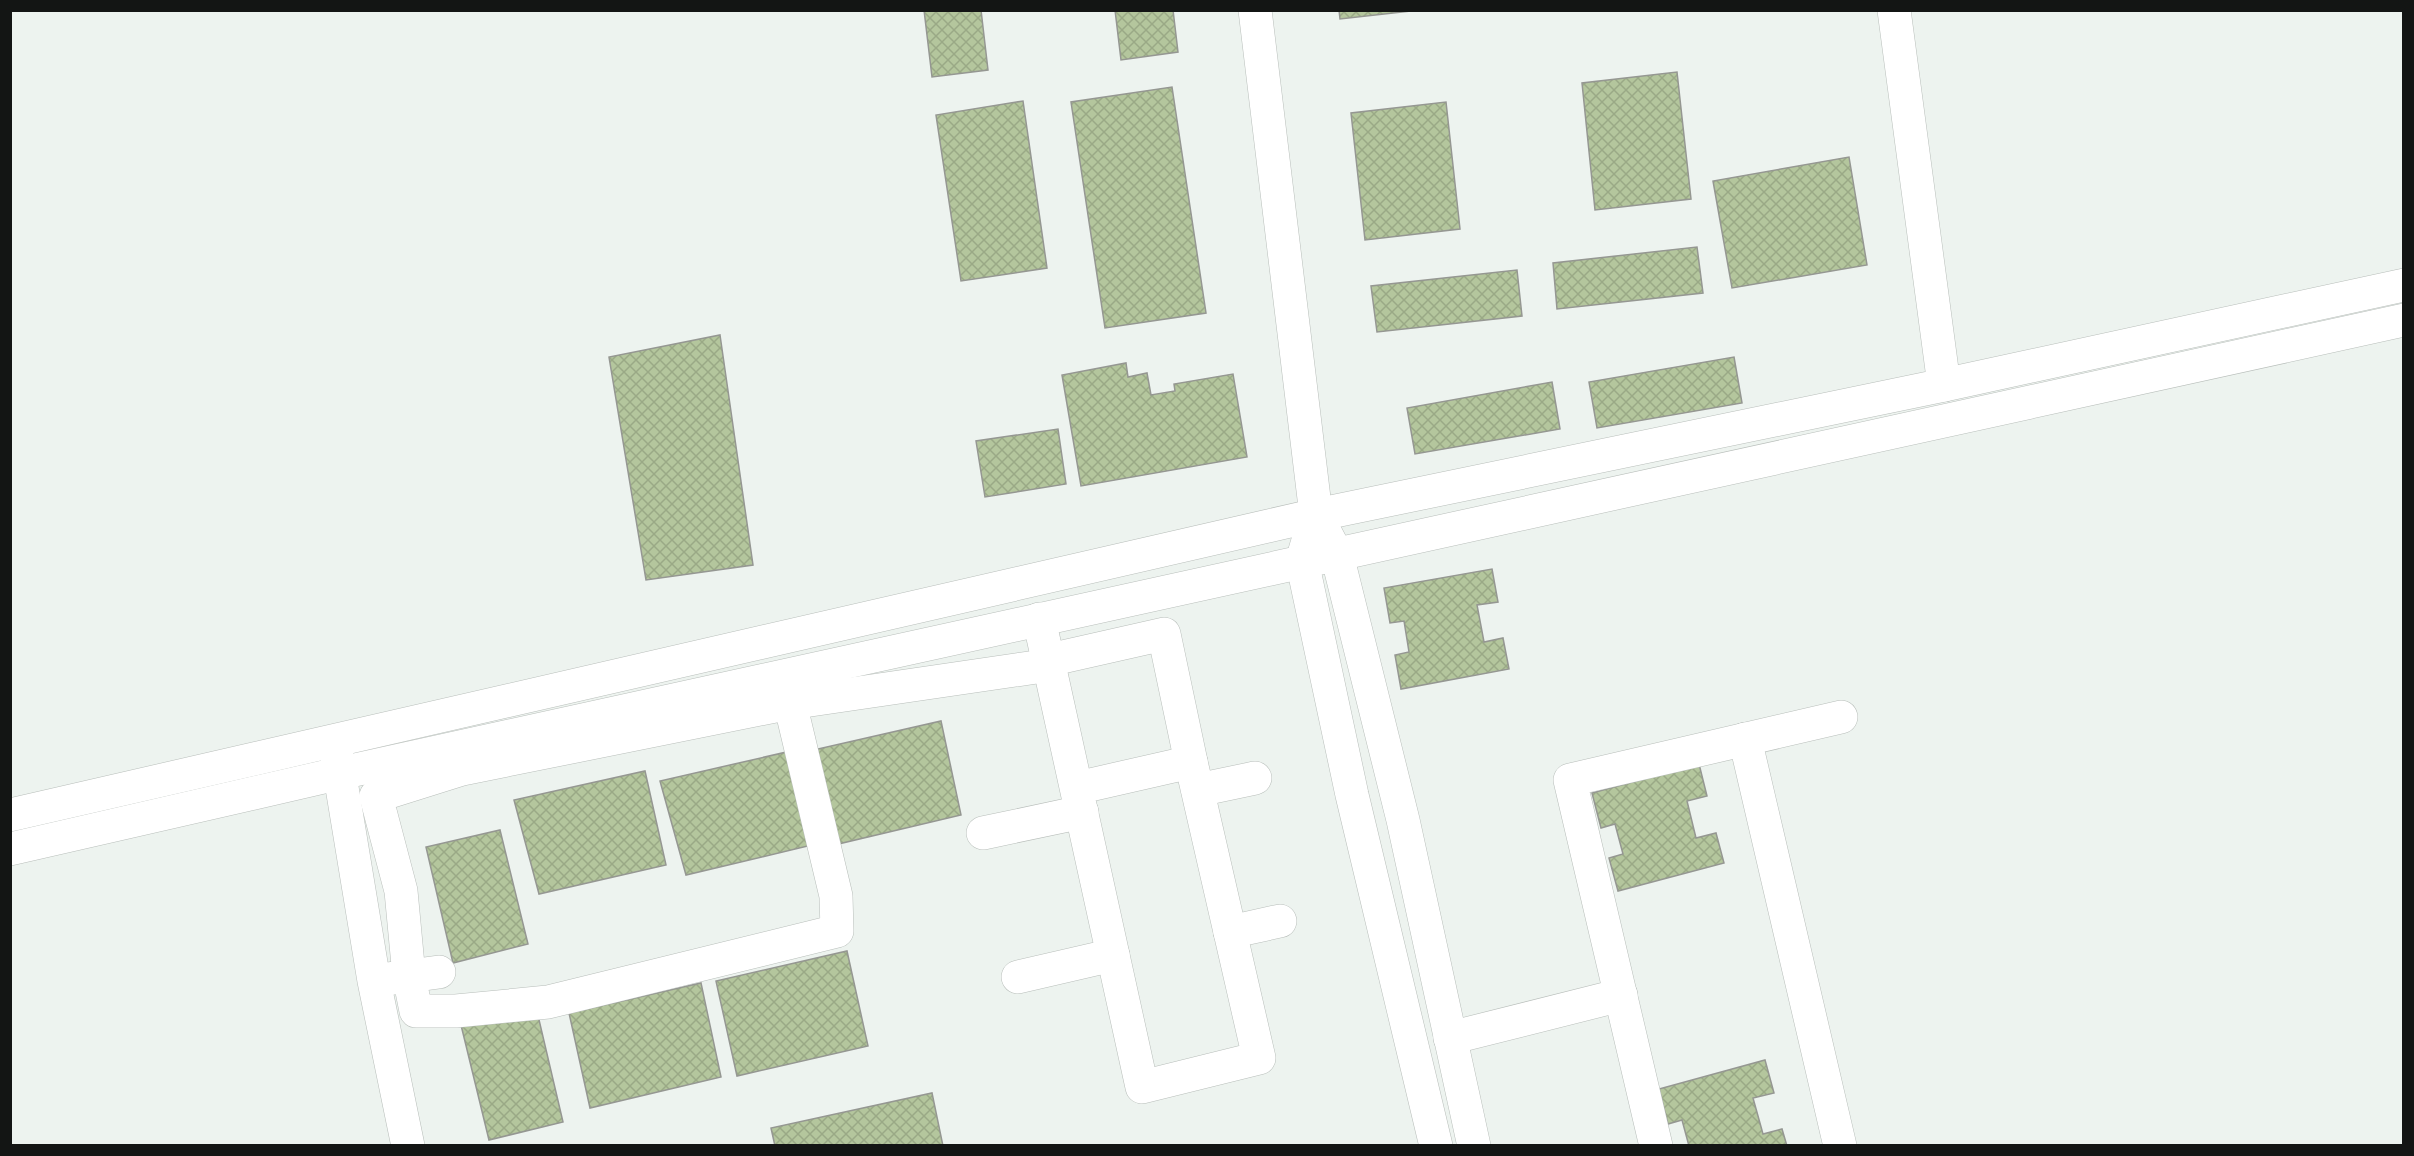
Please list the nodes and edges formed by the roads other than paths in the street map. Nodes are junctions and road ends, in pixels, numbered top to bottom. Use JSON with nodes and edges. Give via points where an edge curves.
{"nodes":[{"id":1,"x":1255,"y":10,"type":"edge"},
{"id":2,"x":1894,"y":10,"type":"edge"},
{"id":3,"x":2403,"y":285,"type":"edge"},
{"id":4,"x":2403,"y":320,"type":"edge"},
{"id":5,"x":2080,"y":355,"type":"junction"},
{"id":6,"x":1944,"y":385,"type":"junction"},
{"id":7,"x":2085,"y":390,"type":"junction"},
{"id":8,"x":1316,"y":515,"type":"junction"},
{"id":9,"x":1337,"y":555,"type":"junction"},
{"id":10,"x":1302,"y":561,"type":"junction"},
{"id":11,"x":1039,"y":619,"type":"junction"},
{"id":12,"x":1049,"y":663,"type":"junction"},
{"id":13,"x":790,"y":703,"type":"junction"},
{"id":14,"x":1841,"y":717,"type":"dead end"},
{"id":15,"x":1745,"y":739,"type":"junction"},
{"id":16,"x":334,"y":741,"type":"junction"},
{"id":17,"x":341,"y":773,"type":"junction"},
{"id":18,"x":1194,"y":776,"type":"junction"},
{"id":19,"x":1255,"y":777,"type":"dead end"},
{"id":20,"x":1079,"y":800,"type":"junction"},
{"id":21,"x":10,"y":815,"type":"edge"},
{"id":22,"x":982,"y":833,"type":"dead end"},
{"id":23,"x":10,"y":849,"type":"edge"},
{"id":24,"x":1280,"y":921,"type":"dead end"},
{"id":25,"x":1230,"y":932,"type":"junction"},
{"id":26,"x":1113,"y":955,"type":"junction"},
{"id":27,"x":424,"y":974,"type":"junction"},
{"id":28,"x":1018,"y":977,"type":"dead end"},
{"id":29,"x":374,"y":981,"type":"junction"},
{"id":30,"x":1621,"y":995,"type":"junction"},
{"id":31,"x":1450,"y":1038,"type":"junction"},
{"id":32,"x":408,"y":1146,"type":"edge"},
{"id":33,"x":1436,"y":1146,"type":"edge"},
{"id":34,"x":1474,"y":1146,"type":"edge"},
{"id":35,"x":1656,"y":1146,"type":"edge"},
{"id":36,"x":1840,"y":1146,"type":"edge"}],
"edges":[{"from":1,"to":8,"type":"street"},
{"from":2,"to":6,"type":"street"},
{"from":3,"to":5,"type":"street"},
{"from":4,"to":7,"type":"street"},
{"from":5,"to":6,"type":"street"},
{"from":5,"to":7,"type":"street"},
{"from":6,"to":8,"type":"street"},
{"from":7,"to":9,"type":"street"},
{"from":8,"to":9,"type":"street"},
{"from":8,"to":10,"type":"street"},
{"from":8,"to":16,"type":"street"},
{"from":9,"to":10,"type":"street"},
{"from":9,"to":31,"type":"street","via":[[1403,820]]},
{"from":10,"to":11,"type":"street"},
{"from":10,"to":33,"type":"street"},
{"from":11,"to":12,"type":"street"},
{"from":11,"to":17,"type":"street"},
{"from":12,"to":13,"type":"street"},
{"from":12,"to":18,"type":"street","via":[[1164,634]]},
{"from":12,"to":20,"type":"street"},
{"from":13,"to":27,"type":"street","via":[[462,769],[376,796]]},
{"from":13,"to":27,"type":"street","via":[[836,896],[837,931],[548,1002],[416,1011]]},
{"from":14,"to":15,"type":"street"},
{"from":15,"to":30,"type":"street","via":[[1570,780]]},
{"from":15,"to":36,"type":"street"},
{"from":16,"to":17,"type":"street"},
{"from":16,"to":21,"type":"street"},
{"from":17,"to":23,"type":"street"},
{"from":17,"to":29,"type":"street"},
{"from":18,"to":19,"type":"street"},
{"from":18,"to":20,"type":"street"},
{"from":18,"to":25,"type":"street"},
{"from":20,"to":22,"type":"street"},
{"from":20,"to":26,"type":"street"},
{"from":24,"to":25,"type":"street"},
{"from":25,"to":26,"type":"street","via":[[1259,1059],[1142,1087]]},
{"from":26,"to":28,"type":"street"},
{"from":27,"to":29,"type":"street"},
{"from":29,"to":32,"type":"street"},
{"from":30,"to":31,"type":"street"},
{"from":30,"to":35,"type":"street"},
{"from":31,"to":34,"type":"street"}]}
